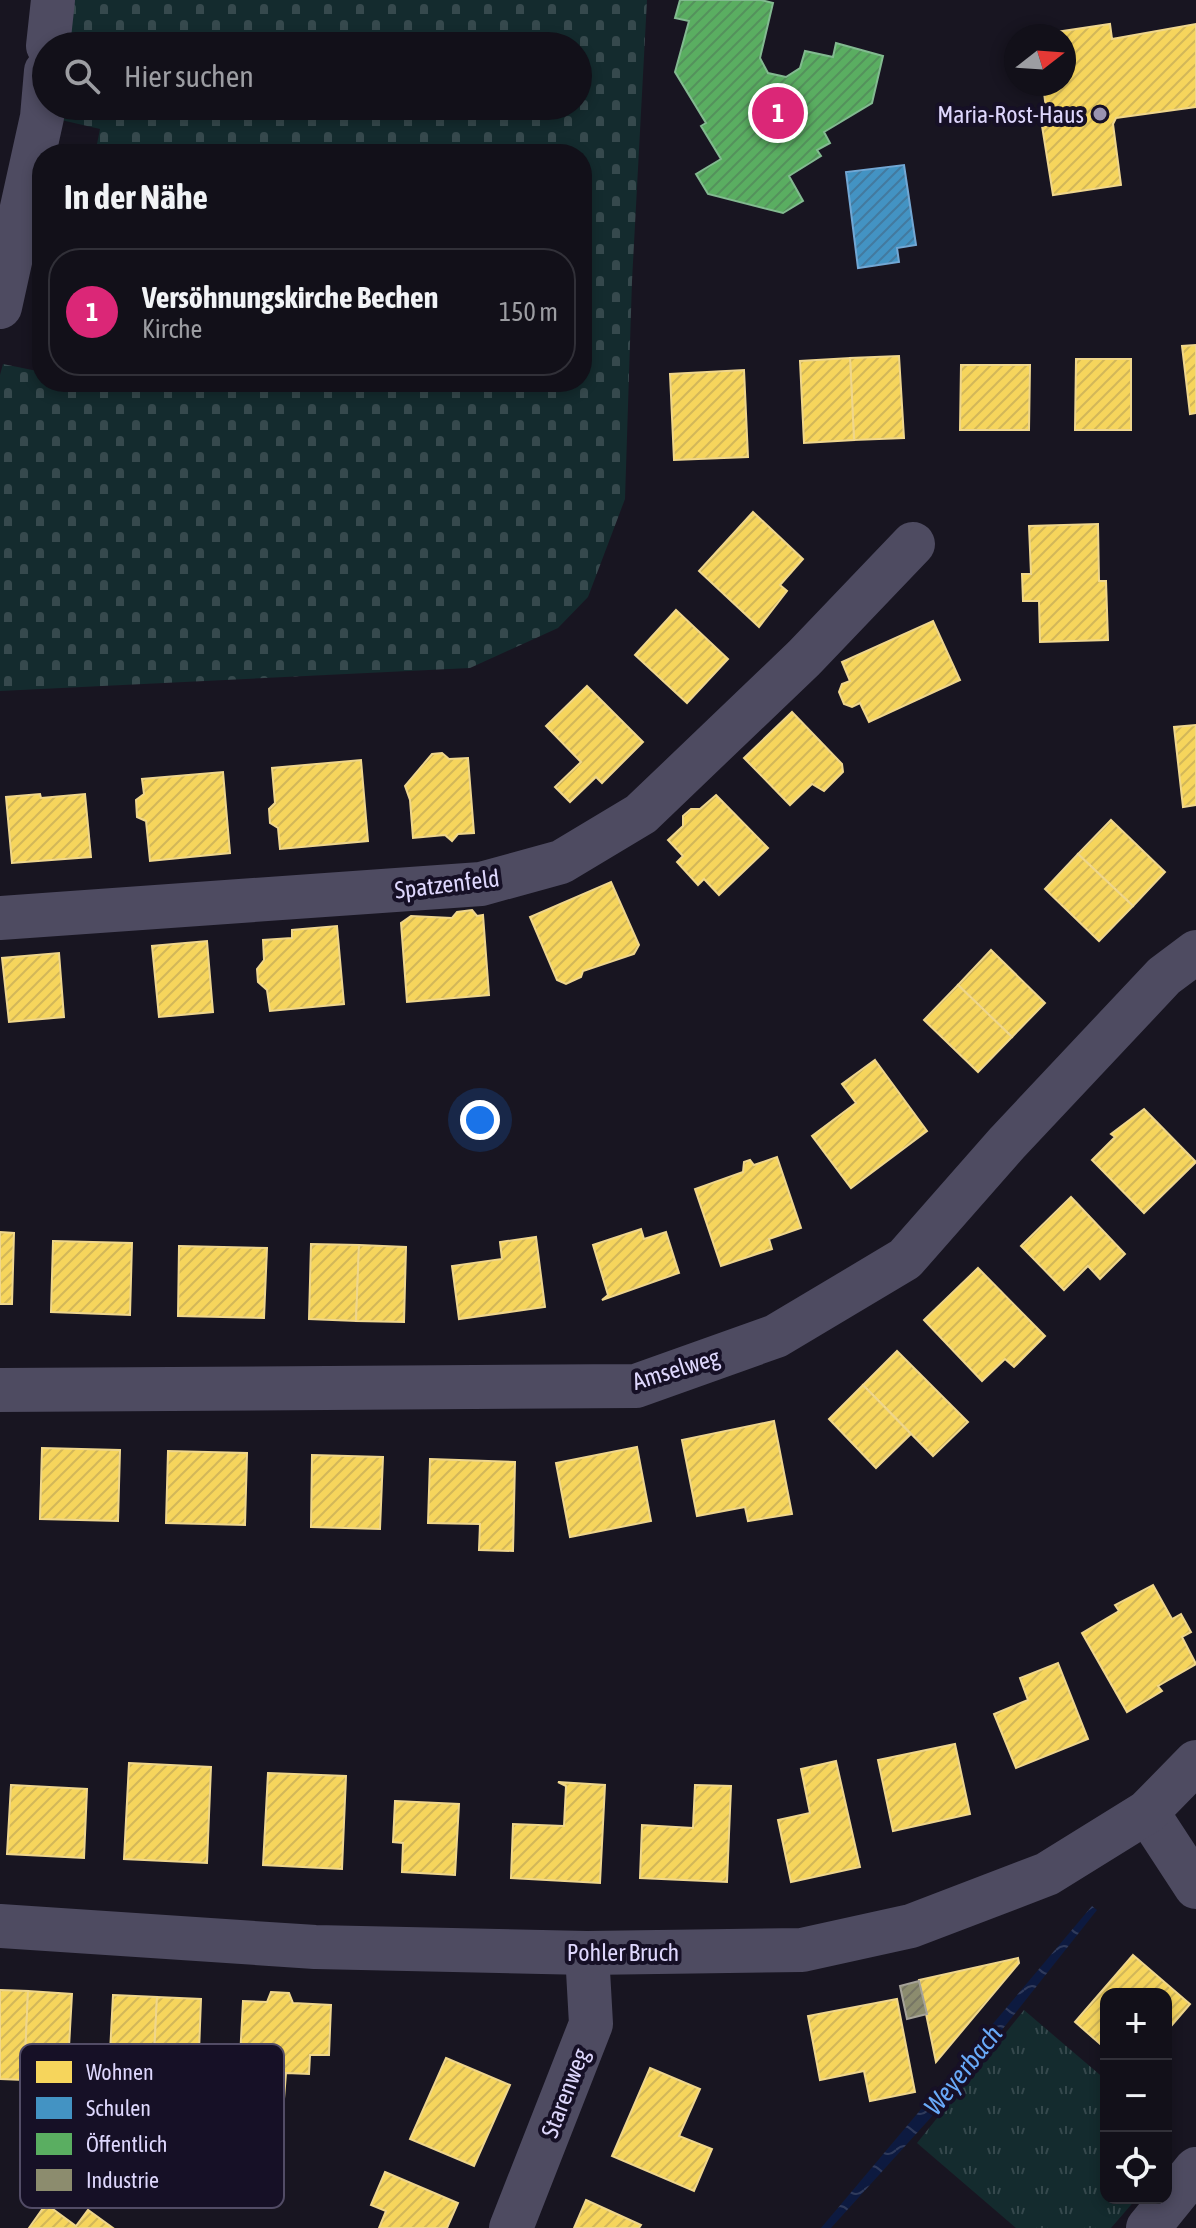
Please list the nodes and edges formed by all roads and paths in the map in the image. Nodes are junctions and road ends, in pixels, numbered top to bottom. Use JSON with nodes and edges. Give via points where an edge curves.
{"nodes":[{"id":1,"x":53,"y":0,"type":"edge"},
{"id":2,"x":50,"y":32,"type":"edge"},
{"id":3,"x":41,"y":120,"type":"edge"},
{"id":4,"x":36,"y":144,"type":"edge"},
{"id":5,"x":32,"y":162,"type":"edge"},
{"id":6,"x":0,"y":307,"type":"edge"},
{"id":7,"x":913,"y":544,"type":"dead end"},
{"id":8,"x":0,"y":918,"type":"edge"},
{"id":9,"x":1196,"y":952,"type":"edge"},
{"id":10,"x":0,"y":1390,"type":"edge"},
{"id":11,"x":1196,"y":1762,"type":"edge"},
{"id":12,"x":1147,"y":1812,"type":"junction"},
{"id":13,"x":1196,"y":1887,"type":"edge"},
{"id":14,"x":0,"y":1926,"type":"edge"},
{"id":15,"x":587,"y":1953,"type":"junction"},
{"id":16,"x":1196,"y":2169,"type":"edge"},
{"id":17,"x":511,"y":2228,"type":"edge"},
{"id":18,"x":1148,"y":2228,"type":"edge"}],
"edges":[{"from":1,"to":2,"type":"street"},
{"from":3,"to":4,"type":"street"},
{"from":5,"to":6,"type":"street"},
{"from":7,"to":8,"type":"street","name":"Spatzenfeld","via":[[804,658],[641,814],[561,862],[481,884]]},
{"from":9,"to":10,"type":"street","name":"Amselweg","via":[[1164,976],[905,1259],[776,1336],[636,1386]]},
{"from":11,"to":12,"type":"street","name":"Pohler Bruch"},
{"from":12,"to":13,"type":"street"},
{"from":12,"to":15,"type":"street","name":"Pohler Bruch","via":[[1047,1874],[911,1926],[802,1950]]},
{"from":14,"to":15,"type":"street","name":"Pohler Bruch","via":[[315,1947]]},
{"from":15,"to":17,"type":"street","name":"Starenweg","via":[[591,2024]]},
{"from":16,"to":18,"type":"street"}]}
